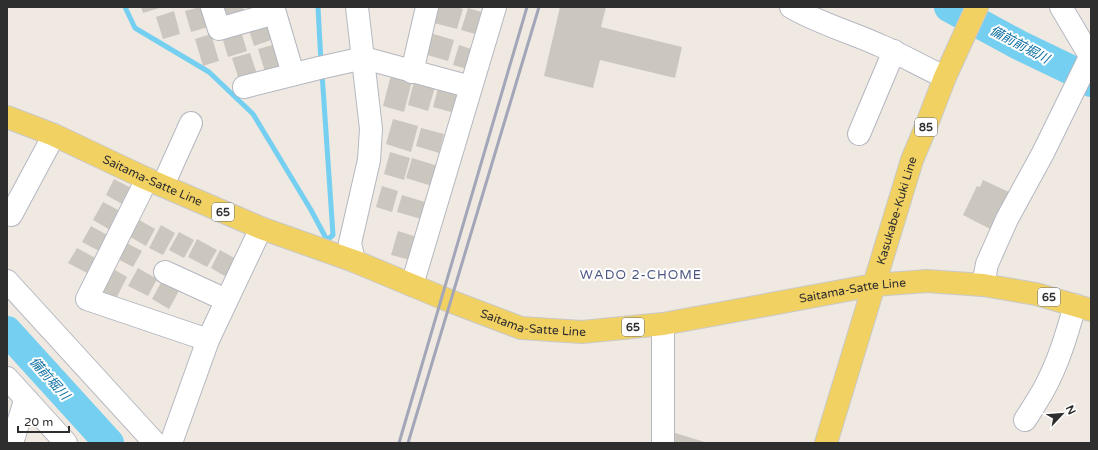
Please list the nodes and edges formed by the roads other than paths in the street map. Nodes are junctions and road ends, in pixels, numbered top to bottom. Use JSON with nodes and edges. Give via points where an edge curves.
{"nodes":[{"id":1,"x":212,"y":7,"type":"edge"},
{"id":2,"x":358,"y":7,"type":"edge"},
{"id":3,"x":427,"y":7,"type":"edge"},
{"id":4,"x":495,"y":7,"type":"edge"},
{"id":5,"x":791,"y":7,"type":"edge"},
{"id":6,"x":977,"y":7,"type":"edge"},
{"id":7,"x":1061,"y":7,"type":"edge"},
{"id":8,"x":894,"y":52,"type":"junction"},
{"id":9,"x":1089,"y":57,"type":"edge"},
{"id":10,"x":364,"y":58,"type":"junction"},
{"id":11,"x":412,"y":72,"type":"junction"},
{"id":12,"x":293,"y":74,"type":"junction"},
{"id":13,"x":944,"y":77,"type":"junction"},
{"id":14,"x":244,"y":87,"type":"dead end"},
{"id":15,"x":471,"y":88,"type":"junction"},
{"id":16,"x":7,"y":117,"type":"edge"},
{"id":17,"x":191,"y":123,"type":"dead end"},
{"id":18,"x":859,"y":134,"type":"dead end"},
{"id":19,"x":54,"y":135,"type":"junction"},
{"id":20,"x":155,"y":182,"type":"junction"},
{"id":21,"x":11,"y":215,"type":"dead end"},
{"id":22,"x":261,"y":228,"type":"junction"},
{"id":23,"x":354,"y":261,"type":"junction"},
{"id":24,"x":165,"y":272,"type":"dead end"},
{"id":25,"x":7,"y":281,"type":"edge"},
{"id":26,"x":412,"y":285,"type":"junction"},
{"id":27,"x":874,"y":285,"type":"junction"},
{"id":28,"x":983,"y":285,"type":"junction"},
{"id":29,"x":226,"y":300,"type":"junction"},
{"id":30,"x":1083,"y":307,"type":"edge"},
{"id":31,"x":663,"y":324,"type":"junction"},
{"id":32,"x":208,"y":340,"type":"junction"},
{"id":33,"x":7,"y":378,"type":"edge"},
{"id":34,"x":28,"y":401,"type":"junction"},
{"id":35,"x":1025,"y":420,"type":"dead end"},
{"id":36,"x":12,"y":443,"type":"edge"},
{"id":37,"x":66,"y":443,"type":"edge"},
{"id":38,"x":155,"y":443,"type":"edge"},
{"id":39,"x":171,"y":443,"type":"edge"},
{"id":40,"x":663,"y":443,"type":"edge"},
{"id":41,"x":826,"y":443,"type":"edge"}],
"edges":[{"from":1,"to":12,"type":"street","via":[[219,29],[275,13]]},
{"from":2,"to":10,"type":"street"},
{"from":3,"to":11,"type":"street"},
{"from":4,"to":15,"type":"street"},
{"from":5,"to":8,"type":"street"},
{"from":6,"to":13,"type":"main road","name":"Kasukabe-Kuki Line","number":"85"},
{"from":7,"to":9,"type":"street"},
{"from":8,"to":13,"type":"street"},
{"from":8,"to":18,"type":"street"},
{"from":9,"to":28,"type":"street","via":[[1043,153],[1004,226],[987,264]]},
{"from":10,"to":11,"type":"street"},
{"from":10,"to":12,"type":"street"},
{"from":10,"to":23,"type":"street","via":[[371,129],[369,160],[350,243]]},
{"from":11,"to":15,"type":"street"},
{"from":12,"to":14,"type":"street"},
{"from":13,"to":27,"type":"main road","name":"Kasukabe-Kuki Line","number":"85","via":[[912,160]]},
{"from":15,"to":26,"type":"street"},
{"from":16,"to":19,"type":"main road","name":"Saitama-Satte Line","number":"65"},
{"from":17,"to":20,"type":"street"},
{"from":19,"to":20,"type":"main road","name":"Saitama-Satte Line","number":"65"},
{"from":19,"to":21,"type":"street"},
{"from":20,"to":22,"type":"main road","name":"Saitama-Satte Line","number":"65"},
{"from":20,"to":32,"type":"street","via":[[87,299]]},
{"from":22,"to":23,"type":"main road","name":"Saitama-Satte Line","number":"65"},
{"from":22,"to":29,"type":"street"},
{"from":23,"to":26,"type":"main road","name":"Saitama-Satte Line","number":"65"},
{"from":24,"to":29,"type":"street"},
{"from":25,"to":38,"type":"street"},
{"from":26,"to":31,"type":"main road","name":"Saitama-Satte Line","number":"65","via":[[521,328],[582,332]]},
{"from":27,"to":28,"type":"main road","name":"Saitama-Satte Line","number":"65","via":[[927,281]]},
{"from":27,"to":31,"type":"main road","name":"Saitama-Satte Line","number":"65"},
{"from":27,"to":41,"type":"main road","name":"Kasukabe-Kuki Line","number":"85"},
{"from":28,"to":30,"type":"main road","name":"Saitama-Satte Line","number":"65","via":[[1036,294]]},
{"from":29,"to":32,"type":"street"},
{"from":30,"to":35,"type":"street","via":[[1069,328],[1043,391]]},
{"from":31,"to":40,"type":"street"},
{"from":32,"to":39,"type":"street"},
{"from":33,"to":34,"type":"street"},
{"from":34,"to":36,"type":"street","via":[[24,404]]},
{"from":34,"to":37,"type":"street"}]}
